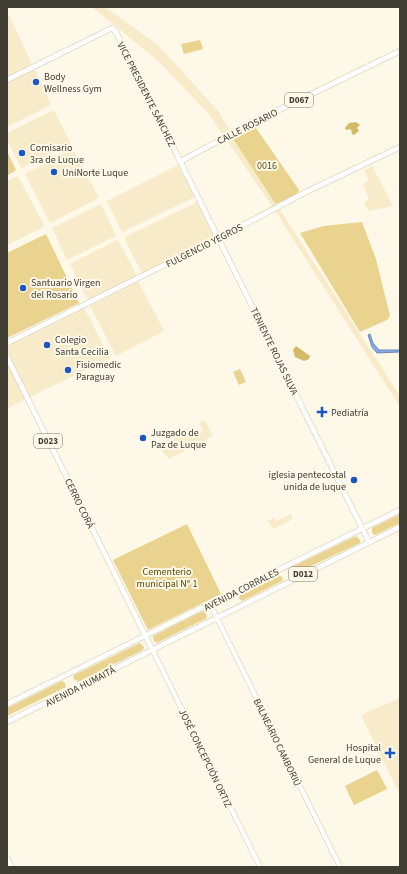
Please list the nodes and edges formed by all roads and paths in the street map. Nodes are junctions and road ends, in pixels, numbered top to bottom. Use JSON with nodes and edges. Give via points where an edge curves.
{"nodes":[{"id":1,"x":400,"y":51,"type":"edge"},
{"id":2,"x":7,"y":80,"type":"edge"},
{"id":3,"x":400,"y":146,"type":"edge"},
{"id":4,"x":181,"y":161,"type":"junction"},
{"id":5,"x":219,"y":238,"type":"junction"},
{"id":6,"x":7,"y":343,"type":"edge"},
{"id":7,"x":7,"y":357,"type":"edge"},
{"id":8,"x":400,"y":510,"type":"edge"},
{"id":9,"x":400,"y":527,"type":"edge"},
{"id":10,"x":363,"y":528,"type":"junction"},
{"id":11,"x":369,"y":542,"type":"junction"},
{"id":12,"x":210,"y":604,"type":"junction"},
{"id":13,"x":216,"y":617,"type":"junction"},
{"id":14,"x":146,"y":636,"type":"junction"},
{"id":15,"x":152,"y":649,"type":"junction"},
{"id":16,"x":7,"y":704,"type":"edge"},
{"id":17,"x":7,"y":722,"type":"edge"},
{"id":18,"x":7,"y":858,"type":"edge"},
{"id":19,"x":11,"y":867,"type":"edge"},
{"id":20,"x":260,"y":867,"type":"edge"},
{"id":21,"x":340,"y":867,"type":"edge"}],
"edges":[{"from":1,"to":4,"type":"main road","name":"CALLE ROSARIO","number":"D067","via":[[256,121]]},
{"from":2,"to":4,"type":"main road","name":"VICE PRESIDENTE SÁNCHEZ","via":[[112,28],[124,46]]},
{"from":3,"to":5,"type":"main road","name":"FULGENCIO YEGROS","via":[[304,192]]},
{"from":4,"to":5,"type":"main road","name":"TENIENTE ROJAS SILVA"},
{"from":5,"to":6,"type":"main road","name":"FULGENCIO YEGROS"},
{"from":5,"to":10,"type":"main road","name":"TENIENTE ROJAS SILVA"},
{"from":7,"to":14,"type":"main road","name":"CERRO CORÁ","number":"D023"},
{"from":8,"to":10,"type":"main road","name":"AVENIDA CORRALES","number":"D012"},
{"from":9,"to":11,"type":"main road","name":"AVENIDA CORRALES","number":"D012"},
{"from":10,"to":11,"type":"main road","name":"TENIENTE ROJAS SILVA"},
{"from":10,"to":12,"type":"main road","name":"AVENIDA CORRALES","number":"D012"},
{"from":11,"to":13,"type":"main road","name":"AVENIDA CORRALES","number":"D012"},
{"from":12,"to":13,"type":"street","name":"BALNEARIO CAMBORIÚ"},
{"from":12,"to":14,"type":"main road","name":"AVENIDA CORRALES","number":"D012"},
{"from":13,"to":15,"type":"main road","name":"AVENIDA CORRALES","number":"D012"},
{"from":13,"to":21,"type":"street","name":"BALNEARIO CAMBORIÚ"},
{"from":14,"to":15,"type":"main road","name":"CERRO CORÁ","number":"D023"},
{"from":14,"to":16,"type":"main road","name":"AVENIDA HUMAITÁ","number":"D012"},
{"from":15,"to":17,"type":"main road","name":"AVENIDA HUMAITÁ","number":"D012"},
{"from":15,"to":20,"type":"street","name":"JOSÉ CONCEPCIÓN ORTIZ"},
{"from":18,"to":19,"type":"main road"}]}
